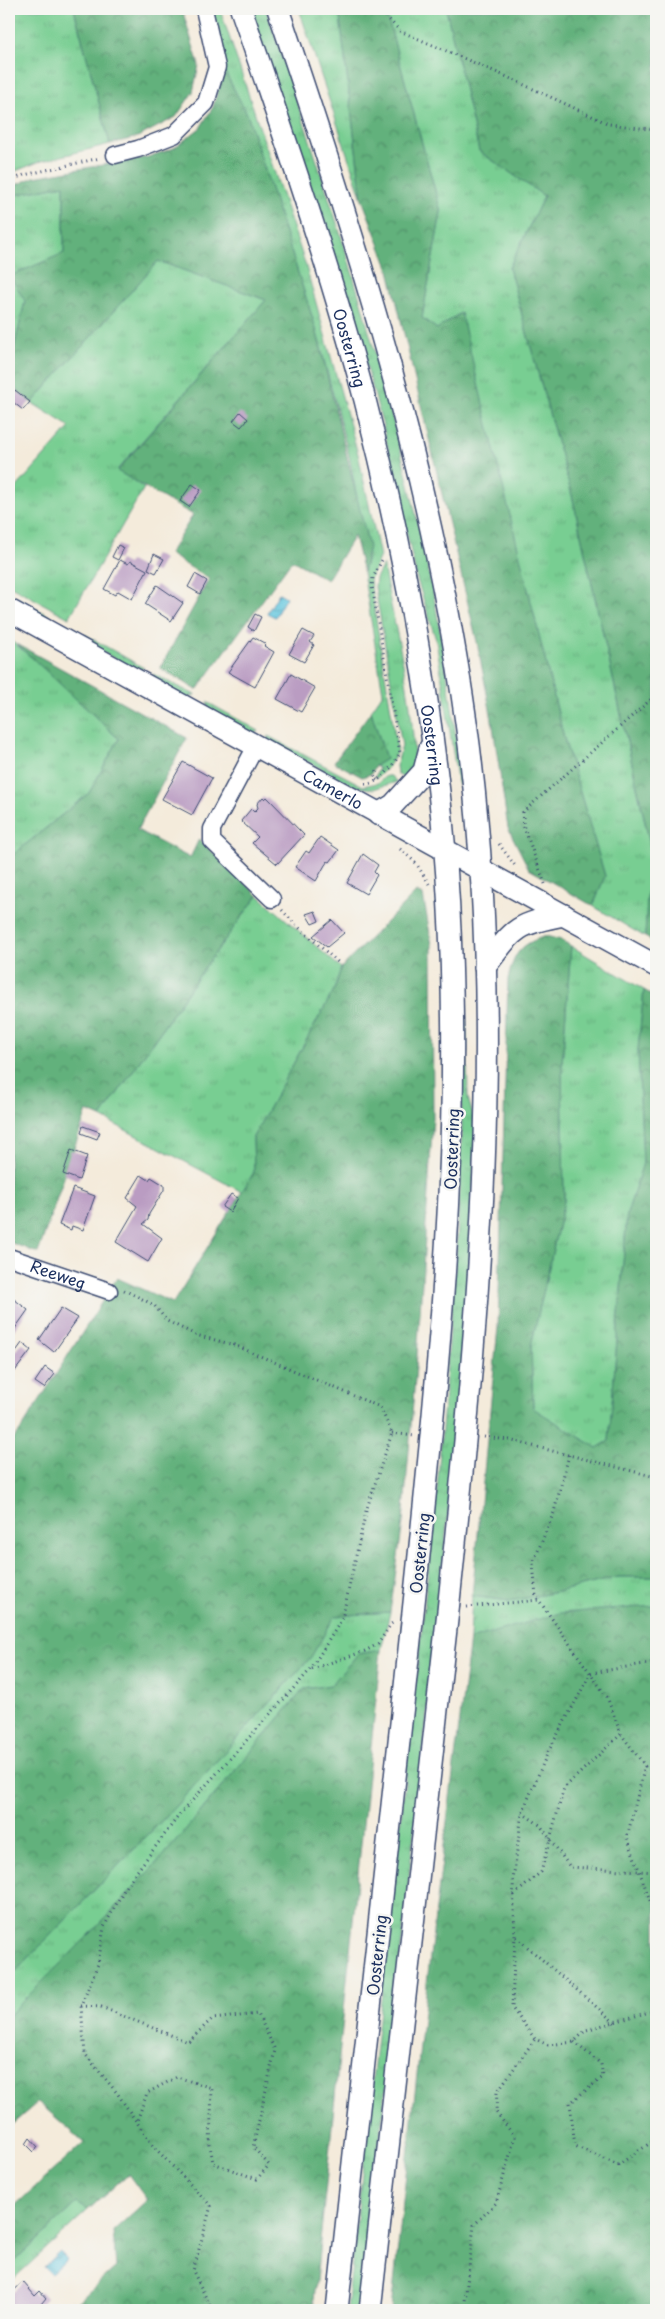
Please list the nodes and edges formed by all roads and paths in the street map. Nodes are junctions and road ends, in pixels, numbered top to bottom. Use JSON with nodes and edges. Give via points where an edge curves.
{"nodes":[{"id":1,"x":204,"y":9,"type":"edge"},
{"id":2,"x":241,"y":9,"type":"edge"},
{"id":3,"x":278,"y":9,"type":"edge"},
{"id":4,"x":379,"y":9,"type":"edge"},
{"id":5,"x":656,"y":130,"type":"edge"},
{"id":6,"x":115,"y":155,"type":"joint"},
{"id":7,"x":9,"y":181,"type":"edge"},
{"id":8,"x":381,"y":548,"type":"dead end"},
{"id":9,"x":9,"y":610,"type":"edge"},
{"id":10,"x":656,"y":695,"type":"edge"},
{"id":11,"x":432,"y":739,"type":"junction"},
{"id":12,"x":256,"y":746,"type":"junction"},
{"id":13,"x":390,"y":768,"type":"dead end"},
{"id":14,"x":378,"y":769,"type":"dead end"},
{"id":15,"x":377,"y":780,"type":"dead end"},
{"id":16,"x":378,"y":814,"type":"junction"},
{"id":17,"x":497,"y":842,"type":"dead end"},
{"id":18,"x":398,"y":847,"type":"dead end"},
{"id":19,"x":444,"y":849,"type":"junction"},
{"id":20,"x":481,"y":870,"type":"junction"},
{"id":21,"x":521,"y":872,"type":"dead end"},
{"id":22,"x":428,"y":883,"type":"dead end"},
{"id":23,"x":546,"y":887,"type":"dead end"},
{"id":24,"x":272,"y":899,"type":"joint"},
{"id":25,"x":564,"y":915,"type":"junction"},
{"id":26,"x":340,"y":964,"type":"dead end"},
{"id":27,"x":656,"y":966,"type":"edge"},
{"id":28,"x":485,"y":968,"type":"junction"},
{"id":29,"x":9,"y":1258,"type":"edge"},
{"id":30,"x":109,"y":1291,"type":"joint"},
{"id":31,"x":415,"y":1426,"type":"dead end"},
{"id":32,"x":392,"y":1433,"type":"junction"},
{"id":33,"x":414,"y":1436,"type":"junction"},
{"id":34,"x":484,"y":1437,"type":"dead end"},
{"id":35,"x":413,"y":1445,"type":"dead end"},
{"id":36,"x":569,"y":1455,"type":"junction"},
{"id":37,"x":656,"y":1477,"type":"edge"},
{"id":38,"x":539,"y":1600,"type":"junction"},
{"id":39,"x":466,"y":1607,"type":"dead end"},
{"id":40,"x":396,"y":1613,"type":"dead end"},
{"id":41,"x":395,"y":1622,"type":"junction"},
{"id":42,"x":394,"y":1631,"type":"dead end"},
{"id":43,"x":656,"y":1662,"type":"edge"},
{"id":44,"x":311,"y":1669,"type":"junction"},
{"id":45,"x":590,"y":1673,"type":"junction"},
{"id":46,"x":621,"y":1734,"type":"junction"},
{"id":47,"x":645,"y":1766,"type":"junction"},
{"id":48,"x":656,"y":1771,"type":"edge"},
{"id":49,"x":522,"y":1813,"type":"junction"},
{"id":50,"x":550,"y":1839,"type":"junction"},
{"id":51,"x":640,"y":1871,"type":"junction"},
{"id":52,"x":656,"y":1872,"type":"edge"},
{"id":53,"x":514,"y":1895,"type":"junction"},
{"id":54,"x":656,"y":1917,"type":"edge"},
{"id":55,"x":516,"y":1937,"type":"junction"},
{"id":56,"x":81,"y":2006,"type":"junction"},
{"id":57,"x":656,"y":2010,"type":"edge"},
{"id":58,"x":616,"y":2023,"type":"junction"},
{"id":59,"x":535,"y":2039,"type":"junction"},
{"id":60,"x":574,"y":2042,"type":"junction"},
{"id":61,"x":137,"y":2121,"type":"junction"},
{"id":62,"x":656,"y":2139,"type":"edge"},
{"id":63,"x":212,"y":2310,"type":"edge"},
{"id":64,"x":337,"y":2310,"type":"edge"},
{"id":65,"x":370,"y":2310,"type":"edge"},
{"id":66,"x":464,"y":2310,"type":"edge"}],
"edges":[{"from":1,"to":6,"type":"street","via":[[217,67],[206,103],[174,135]]},
{"from":2,"to":11,"type":"main road","name":"Oosterring","via":[[322,254],[366,404],[398,545],[426,689]]},
{"from":3,"to":20,"type":"main road","name":"Oosterring","via":[[356,247],[407,429],[441,582],[464,713]]},
{"from":4,"to":5,"type":"path","via":[[400,31],[609,124]]},
{"from":6,"to":7,"type":"path"},
{"from":8,"to":13,"type":"path","via":[[383,557],[372,586],[400,753]]},
{"from":9,"to":12,"type":"main road","name":"Camerlo"},
{"from":10,"to":23,"type":"path","via":[[523,812],[523,825]]},
{"from":11,"to":16,"type":"main road","via":[[424,770],[393,805]]},
{"from":11,"to":19,"type":"main road","name":"Oosterring"},
{"from":12,"to":16,"type":"main road","name":"Camerlo"},
{"from":12,"to":24,"type":"street","via":[[212,828],[212,841]]},
{"from":14,"to":15,"type":"path","via":[[374,778]]},
{"from":16,"to":19,"type":"main road","name":"Camerlo"},
{"from":17,"to":21,"type":"path"},
{"from":18,"to":22,"type":"path","via":[[416,863]]},
{"from":19,"to":20,"type":"main road","name":"Camerlo"},
{"from":19,"to":64,"type":"main road","name":"Oosterring","via":[[450,966],[450,1203],[435,1403]]},
{"from":20,"to":25,"type":"main road","name":"Camerlo"},
{"from":20,"to":28,"type":"main road","name":"Oosterring"},
{"from":24,"to":26,"type":"path"},
{"from":25,"to":27,"type":"main road","name":"Camerlo"},
{"from":25,"to":28,"type":"main road","via":[[516,928]]},
{"from":28,"to":65,"type":"main road","name":"Oosterring","via":[[487,1087],[483,1194],[468,1413]]},
{"from":29,"to":30,"type":"street","name":"Reeweg"},
{"from":30,"to":32,"type":"path","via":[[122,1289],[154,1305],[167,1321],[196,1335],[234,1345],[380,1407]]},
{"from":31,"to":33,"type":"path"},
{"from":32,"to":33,"type":"path"},
{"from":32,"to":44,"type":"path","via":[[366,1511],[342,1620]]},
{"from":33,"to":35,"type":"path"},
{"from":34,"to":36,"type":"path"},
{"from":36,"to":37,"type":"path"},
{"from":36,"to":38,"type":"path","via":[[554,1512],[533,1563]]},
{"from":38,"to":39,"type":"path"},
{"from":38,"to":45,"type":"path"},
{"from":40,"to":41,"type":"path"},
{"from":41,"to":42,"type":"path"},
{"from":41,"to":44,"type":"path","via":[[378,1644]]},
{"from":43,"to":45,"type":"path"},
{"from":44,"to":56,"type":"path","via":[[180,1814],[126,1886],[104,1927],[98,1964]]},
{"from":45,"to":46,"type":"path","via":[[607,1697]]},
{"from":45,"to":49,"type":"path","via":[[548,1752]]},
{"from":46,"to":47,"type":"path"},
{"from":46,"to":50,"type":"path","via":[[564,1788]]},
{"from":47,"to":48,"type":"path"},
{"from":47,"to":51,"type":"path","via":[[628,1837]]},
{"from":49,"to":50,"type":"path","via":[[540,1825]]},
{"from":49,"to":53,"type":"path"},
{"from":50,"to":51,"type":"path","via":[[570,1867]]},
{"from":50,"to":53,"type":"path","via":[[541,1872]]},
{"from":51,"to":52,"type":"path"},
{"from":51,"to":54,"type":"path"},
{"from":53,"to":55,"type":"path"},
{"from":55,"to":58,"type":"path"},
{"from":55,"to":59,"type":"path","via":[[512,2008]]},
{"from":56,"to":61,"type":"path","via":[[85,2054]]},
{"from":56,"to":61,"type":"path","via":[[101,2007],[188,2042],[212,2019],[258,2014],[275,2050],[253,2147],[269,2165],[257,2179],[213,2162],[210,2145],[212,2088],[177,2077],[147,2093]]},
{"from":57,"to":58,"type":"path"},
{"from":58,"to":60,"type":"path","via":[[586,2030]]},
{"from":59,"to":60,"type":"path","via":[[548,2045]]},
{"from":59,"to":66,"type":"path","via":[[497,2092],[496,2112],[515,2137],[496,2203],[474,2226]]},
{"from":60,"to":62,"type":"path","via":[[601,2064],[602,2077],[570,2103],[575,2146],[618,2164]]},
{"from":61,"to":63,"type":"path","via":[[154,2146],[211,2206],[193,2271]]}]}
